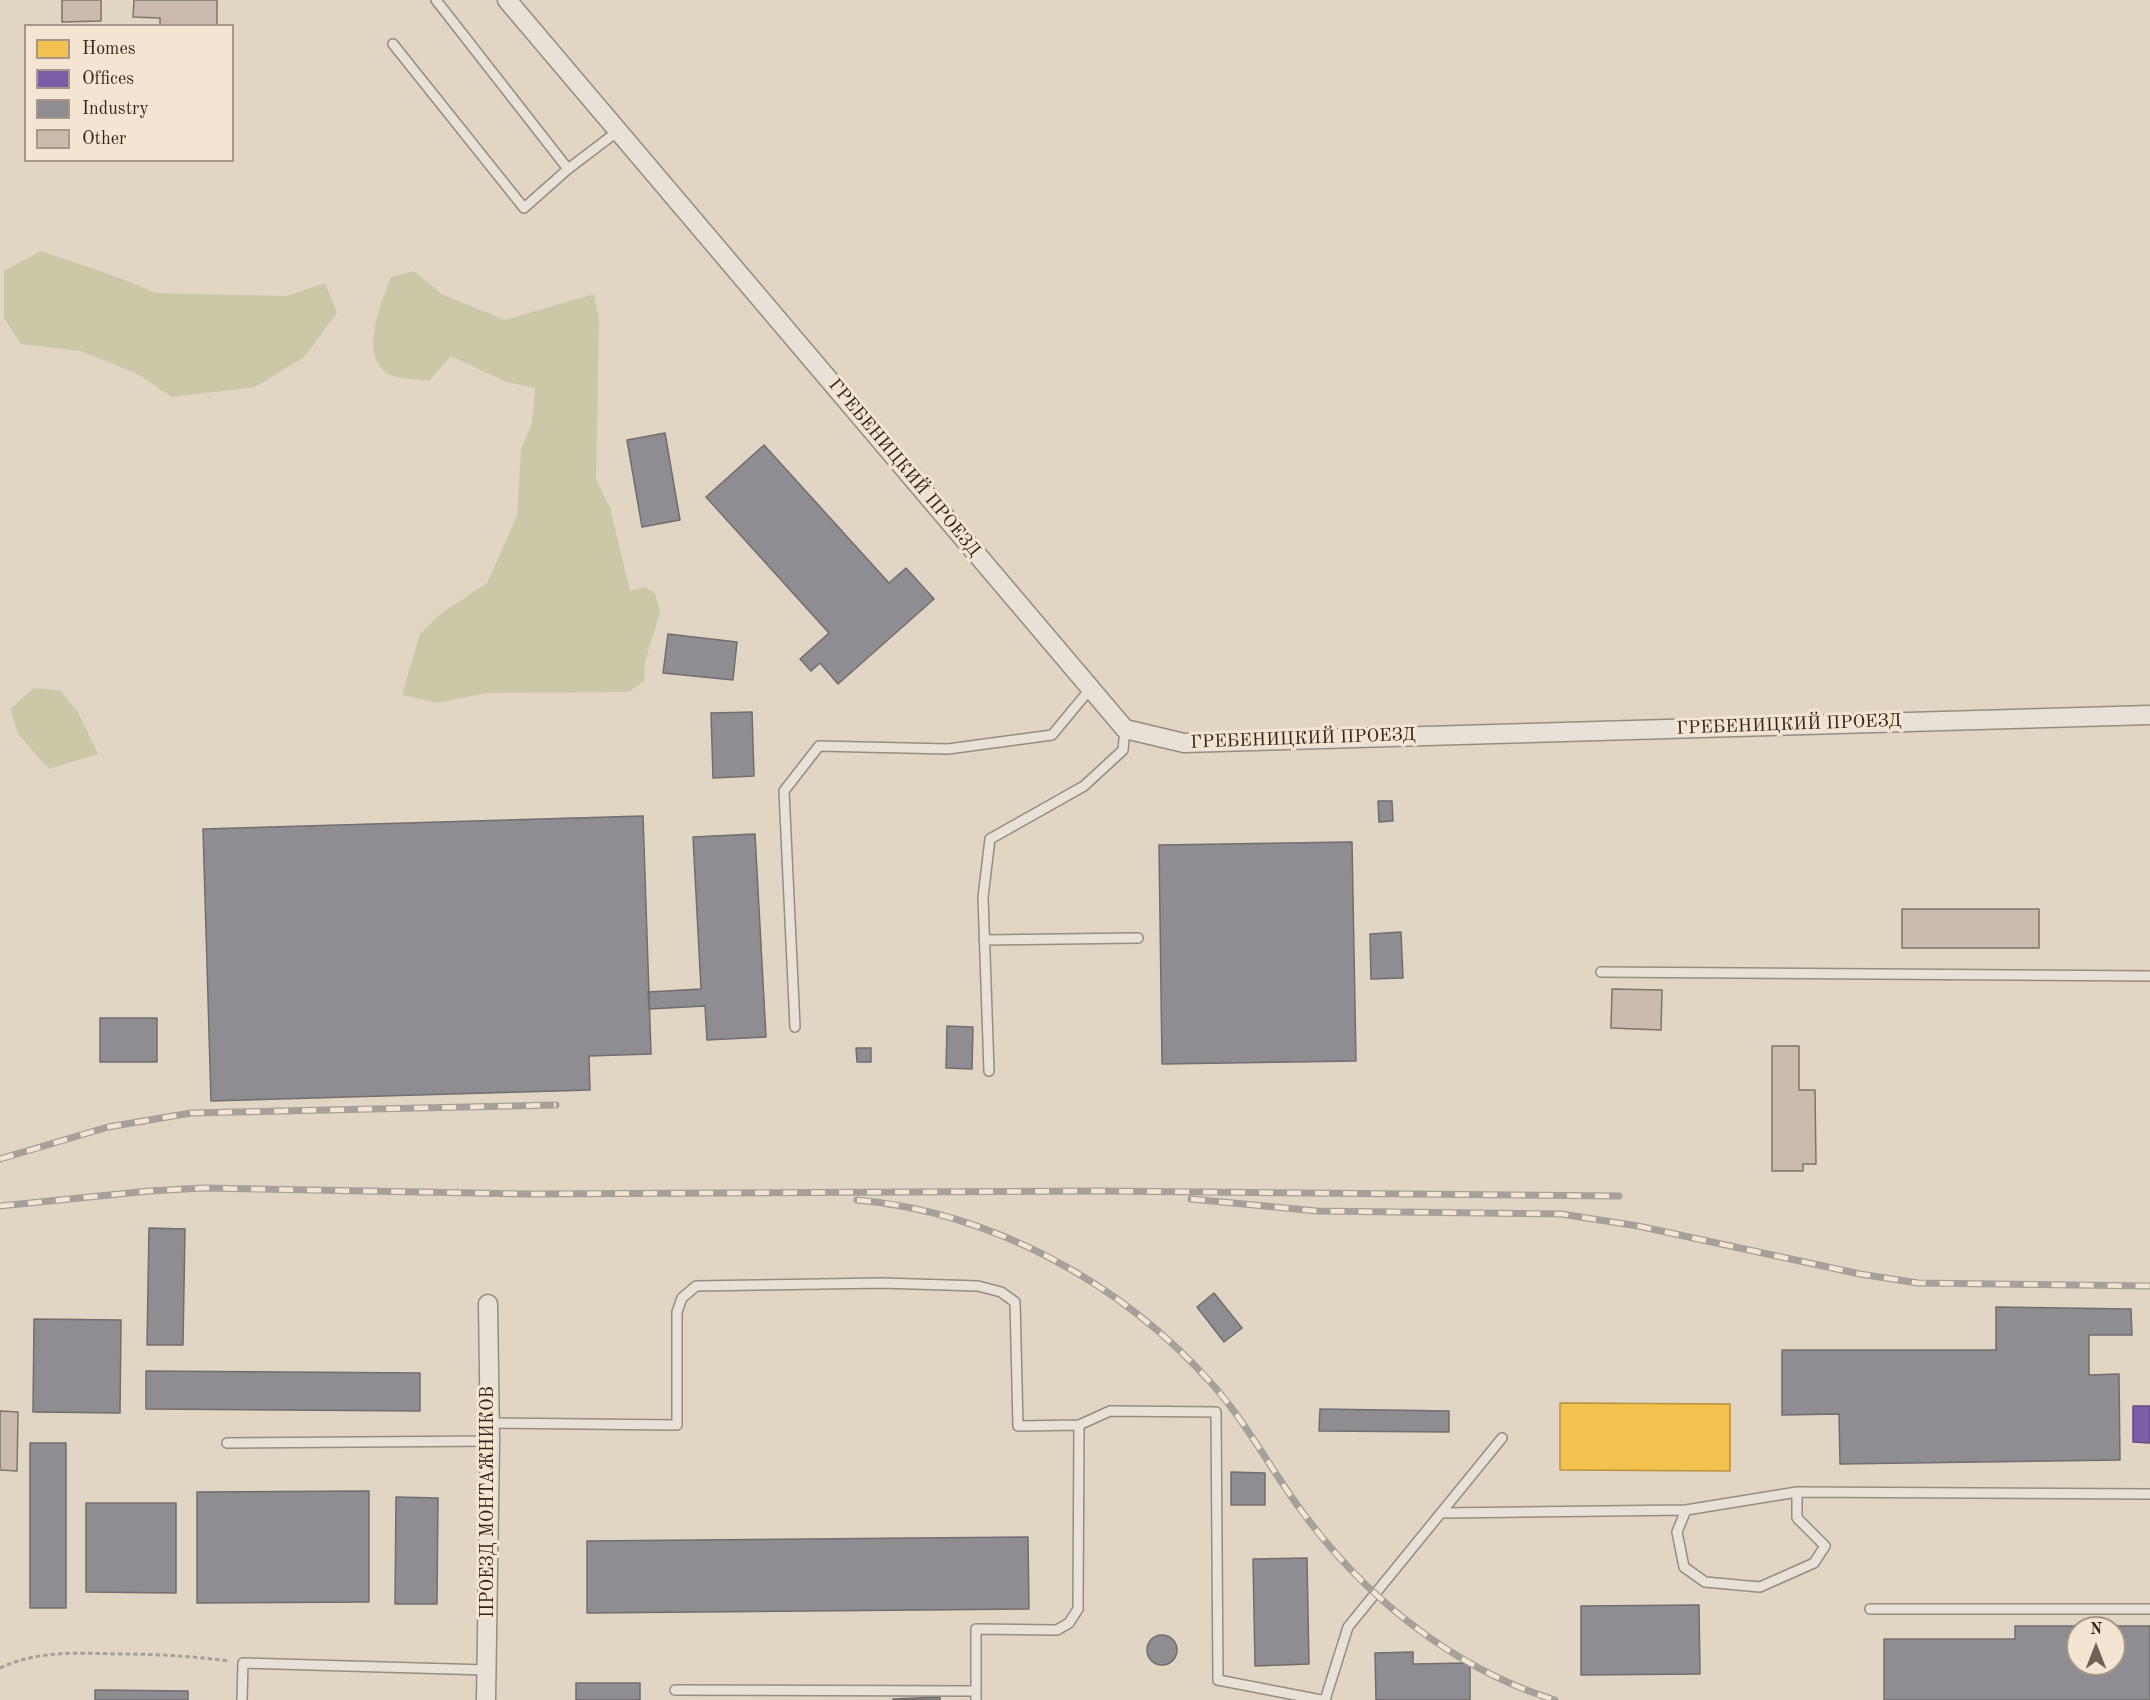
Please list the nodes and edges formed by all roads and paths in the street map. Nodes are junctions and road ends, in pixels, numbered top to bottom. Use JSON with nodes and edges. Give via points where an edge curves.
{"nodes":[{"id":1,"x":436,"y":0,"type":"edge"},
{"id":2,"x":507,"y":0,"type":"edge"},
{"id":3,"x":393,"y":44,"type":"dead end"},
{"id":4,"x":618,"y":131,"type":"junction"},
{"id":5,"x":568,"y":169,"type":"junction"},
{"id":6,"x":1090,"y":688,"type":"junction"},
{"id":7,"x":2150,"y":715,"type":"edge"},
{"id":8,"x":1125,"y":729,"type":"junction"},
{"id":9,"x":1138,"y":938,"type":"dead end"},
{"id":10,"x":984,"y":940,"type":"junction"},
{"id":11,"x":1601,"y":972,"type":"dead end"},
{"id":12,"x":2150,"y":976,"type":"edge"},
{"id":13,"x":795,"y":1027,"type":"dead end"},
{"id":14,"x":988,"y":1071,"type":"dead end"},
{"id":15,"x":488,"y":1304,"type":"dead end"},
{"id":16,"x":490,"y":1422,"type":"junction"},
{"id":17,"x":1079,"y":1425,"type":"junction"},
{"id":18,"x":1502,"y":1438,"type":"dead end"},
{"id":19,"x":490,"y":1441,"type":"junction"},
{"id":20,"x":227,"y":1443,"type":"dead end"},
{"id":21,"x":1797,"y":1492,"type":"junction"},
{"id":22,"x":2150,"y":1494,"type":"edge"},
{"id":23,"x":1686,"y":1510,"type":"junction"},
{"id":24,"x":1442,"y":1513,"type":"junction"},
{"id":25,"x":1870,"y":1609,"type":"dead end"},
{"id":26,"x":2150,"y":1609,"type":"edge"},
{"id":27,"x":243,"y":1664,"type":"junction"},
{"id":28,"x":0,"y":1668,"type":"edge"},
{"id":29,"x":487,"y":1670,"type":"junction"},
{"id":30,"x":675,"y":1690,"type":"dead end"},
{"id":31,"x":774,"y":1695,"type":"edge"},
{"id":32,"x":976,"y":1695,"type":"edge"},
{"id":33,"x":243,"y":1700,"type":"edge"},
{"id":34,"x":486,"y":1700,"type":"edge"},
{"id":35,"x":1323,"y":1700,"type":"edge"}],
"edges":[{"from":1,"to":5,"type":"lane"},
{"from":2,"to":4,"type":"street","name":"ГРЕБЕНИЦКИЙ ПРОЕЗД"},
{"from":3,"to":5,"type":"lane","via":[[524,208]]},
{"from":4,"to":5,"type":"lane"},
{"from":4,"to":6,"type":"street","name":"ГРЕБЕНИЦКИЙ ПРОЕЗД"},
{"from":6,"to":8,"type":"street","name":"ГРЕБЕНИЦКИЙ ПРОЕЗД"},
{"from":6,"to":13,"type":"lane","via":[[1052,735],[948,749],[819,746],[784,791]]},
{"from":7,"to":8,"type":"street","name":"ГРЕБЕНИЦКИЙ ПРОЕЗД","via":[[1184,742]]},
{"from":8,"to":10,"type":"lane","via":[[1123,750],[1084,786],[990,839],[982,897]]},
{"from":9,"to":10,"type":"lane"},
{"from":10,"to":14,"type":"lane"},
{"from":11,"to":12,"type":"lane"},
{"from":15,"to":16,"type":"street","name":"ПРОЕЗД МОНТАЖНИКОВ"},
{"from":16,"to":17,"type":"lane","via":[[677,1425],[677,1312],[682,1298],[696,1286],[882,1283],[978,1286],[1001,1292],[1015,1302],[1018,1426]]},
{"from":16,"to":19,"type":"street","name":"ПРОЕЗД МОНТАЖНИКОВ"},
{"from":17,"to":32,"type":"lane","via":[[1078,1609],[1069,1623],[1057,1630],[976,1629]]},
{"from":17,"to":35,"type":"lane","via":[[1110,1411],[1216,1412],[1218,1680]]},
{"from":18,"to":24,"type":"lane"},
{"from":19,"to":20,"type":"lane"},
{"from":19,"to":29,"type":"street","name":"ПРОЕЗД МОНТАЖНИКОВ"},
{"from":21,"to":22,"type":"lane"},
{"from":21,"to":23,"type":"lane"},
{"from":21,"to":23,"type":"lane","via":[[1797,1518],[1825,1546],[1814,1563],[1760,1587],[1705,1582],[1684,1567],[1677,1532]]},
{"from":23,"to":24,"type":"lane"},
{"from":24,"to":35,"type":"lane","via":[[1348,1627]]},
{"from":25,"to":26,"type":"lane"},
{"from":27,"to":28,"type":"path","via":[[196,1655],[52,1653],[20,1659]]},
{"from":27,"to":29,"type":"lane"},
{"from":27,"to":33,"type":"lane"},
{"from":29,"to":34,"type":"street","name":"ПРОЕЗД МОНТАЖНИКОВ"},
{"from":30,"to":31,"type":"lane"},
{"from":31,"to":32,"type":"lane"}]}
